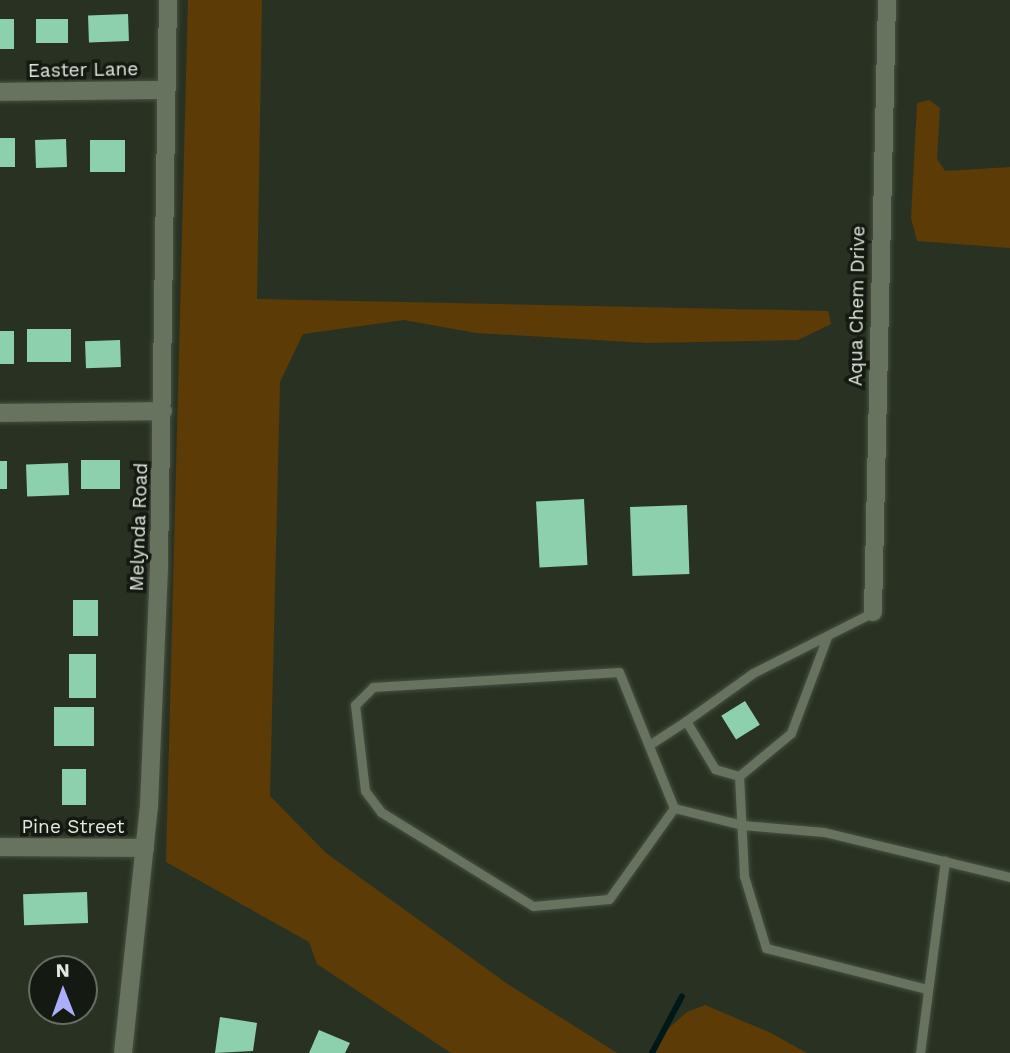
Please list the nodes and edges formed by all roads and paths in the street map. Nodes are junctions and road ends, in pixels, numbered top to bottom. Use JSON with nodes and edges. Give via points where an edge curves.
{"nodes":[{"id":1,"x":167,"y":0,"type":"edge"},
{"id":2,"x":887,"y":0,"type":"edge"},
{"id":3,"x":166,"y":90,"type":"junction"},
{"id":4,"x":0,"y":92,"type":"edge"},
{"id":5,"x":163,"y":411,"type":"junction"},
{"id":6,"x":0,"y":413,"type":"edge"},
{"id":7,"x":873,"y":612,"type":"joint"},
{"id":8,"x":827,"y":637,"type":"junction"},
{"id":9,"x":686,"y":721,"type":"junction"},
{"id":10,"x":649,"y":745,"type":"junction"},
{"id":11,"x":739,"y":776,"type":"junction"},
{"id":12,"x":674,"y":807,"type":"junction"},
{"id":13,"x":742,"y":825,"type":"junction"},
{"id":14,"x":0,"y":847,"type":"edge"},
{"id":15,"x":145,"y":848,"type":"junction"},
{"id":16,"x":945,"y":861,"type":"junction"},
{"id":17,"x":1010,"y":877,"type":"edge"},
{"id":18,"x":927,"y":989,"type":"junction"},
{"id":19,"x":123,"y":1053,"type":"edge"},
{"id":20,"x":920,"y":1053,"type":"edge"}],
"edges":[{"from":1,"to":3,"type":"street","name":"Melynda Road"},
{"from":2,"to":7,"type":"street","name":"Aqua Chem Drive"},
{"from":3,"to":4,"type":"street","name":"Easter Lane"},
{"from":3,"to":5,"type":"street","name":"Melynda Road"},
{"from":5,"to":6,"type":"street"},
{"from":5,"to":15,"type":"street","name":"Melynda Road"},
{"from":7,"to":8,"type":"lane"},
{"from":8,"to":9,"type":"lane","via":[[753,673]]},
{"from":8,"to":11,"type":"lane","via":[[791,733]]},
{"from":9,"to":10,"type":"lane"},
{"from":9,"to":11,"type":"lane","via":[[715,769]]},
{"from":10,"to":12,"type":"lane"},
{"from":10,"to":12,"type":"lane","via":[[620,672],[373,687],[355,705],[365,791],[381,812],[533,906],[609,900]]},
{"from":11,"to":13,"type":"lane"},
{"from":12,"to":13,"type":"lane"},
{"from":13,"to":16,"type":"lane","via":[[824,832]]},
{"from":13,"to":18,"type":"lane","via":[[744,876],[766,948]]},
{"from":14,"to":15,"type":"street","name":"Pine Street"},
{"from":15,"to":19,"type":"street","name":"Melynda Road"},
{"from":16,"to":17,"type":"lane"},
{"from":16,"to":18,"type":"lane"},
{"from":18,"to":20,"type":"lane"}]}
